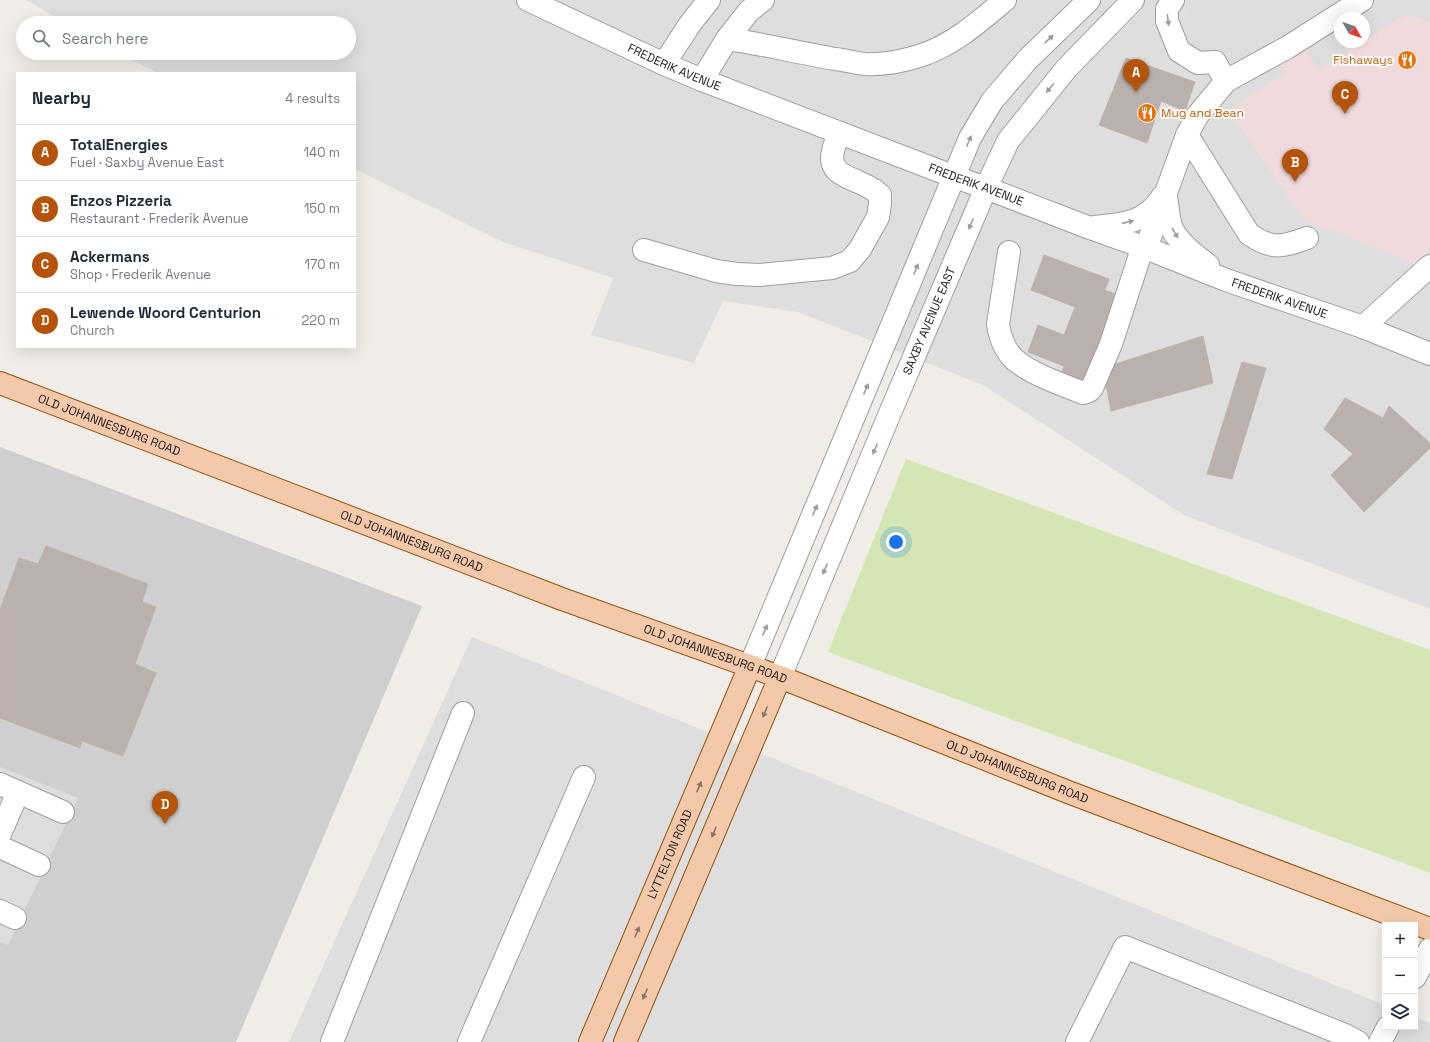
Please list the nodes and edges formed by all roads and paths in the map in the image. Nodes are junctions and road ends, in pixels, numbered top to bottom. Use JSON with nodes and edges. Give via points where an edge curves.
{"nodes":[{"id":1,"x":528,"y":0,"type":"edge"},
{"id":2,"x":709,"y":0,"type":"edge"},
{"id":3,"x":763,"y":0,"type":"edge"},
{"id":4,"x":1005,"y":0,"type":"edge"},
{"id":5,"x":1090,"y":0,"type":"edge"},
{"id":6,"x":1133,"y":0,"type":"edge"},
{"id":7,"x":1173,"y":0,"type":"edge"},
{"id":8,"x":1362,"y":0,"type":"edge"},
{"id":9,"x":727,"y":39,"type":"junction"},
{"id":10,"x":664,"y":64,"type":"junction"},
{"id":11,"x":702,"y":80,"type":"junction"},
{"id":12,"x":1226,"y":81,"type":"junction"},
{"id":13,"x":840,"y":133,"type":"junction"},
{"id":14,"x":1187,"y":135,"type":"junction"},
{"id":15,"x":955,"y":177,"type":"junction"},
{"id":16,"x":986,"y":188,"type":"junction"},
{"id":17,"x":1167,"y":191,"type":"junction"},
{"id":18,"x":1090,"y":228,"type":"junction"},
{"id":19,"x":1307,"y":238,"type":"dead end"},
{"id":20,"x":1145,"y":247,"type":"junction"},
{"id":21,"x":644,"y":250,"type":"dead end"},
{"id":22,"x":1009,"y":252,"type":"dead end"},
{"id":23,"x":1430,"y":266,"type":"edge"},
{"id":24,"x":1226,"y":280,"type":"junction"},
{"id":25,"x":1362,"y":327,"type":"junction"},
{"id":26,"x":1430,"y":354,"type":"edge"},
{"id":27,"x":0,"y":383,"type":"edge"},
{"id":28,"x":750,"y":666,"type":"junction"},
{"id":29,"x":780,"y":676,"type":"junction"},
{"id":30,"x":463,"y":713,"type":"dead end"},
{"id":31,"x":584,"y":777,"type":"dead end"},
{"id":32,"x":9,"y":788,"type":"edge"},
{"id":33,"x":63,"y":812,"type":"dead end"},
{"id":34,"x":0,"y":834,"type":"edge"},
{"id":35,"x":0,"y":847,"type":"edge"},
{"id":36,"x":39,"y":865,"type":"dead end"},
{"id":37,"x":1430,"y":929,"type":"edge"},
{"id":38,"x":1430,"y":949,"type":"edge"},
{"id":39,"x":1418,"y":971,"type":"edge"},
{"id":40,"x":1386,"y":1030,"type":"edge"},
{"id":41,"x":332,"y":1042,"type":"edge"},
{"id":42,"x":469,"y":1042,"type":"edge"},
{"id":43,"x":590,"y":1042,"type":"edge"},
{"id":44,"x":625,"y":1042,"type":"edge"},
{"id":45,"x":1077,"y":1042,"type":"edge"},
{"id":46,"x":1358,"y":1042,"type":"edge"},
{"id":47,"x":1380,"y":1042,"type":"edge"}],
"edges":[{"from":1,"to":10,"type":"street","name":"FREDERIK AVENUE"},
{"from":2,"to":10,"type":"street"},
{"from":3,"to":9,"type":"street","via":[[749,11]]},
{"from":4,"to":9,"type":"street","via":[[952,40],[923,55],[895,62],[865,64]]},
{"from":15,"to":5,"type":"street","one_way":true,"via":[[970,138],[992,101],[1028,59]]},
{"from":6,"to":16,"type":"street","name":"SAXBY AVENUE EAST","one_way":true,"via":[[1066,69],[1026,117],[1008,141]]},
{"from":7,"to":12,"type":"street","one_way":true,"via":[[1167,9],[1167,21],[1179,51],[1198,63],[1215,62]]},
{"from":8,"to":12,"type":"street","via":[[1288,47]]},
{"from":9,"to":11,"type":"street"},
{"from":10,"to":11,"type":"street","name":"FREDERIK AVENUE"},
{"from":11,"to":13,"type":"street","name":"FREDERIK AVENUE"},
{"from":12,"to":14,"type":"street","via":[[1197,116]]},
{"from":13,"to":15,"type":"street","name":"FREDERIK AVENUE"},
{"from":13,"to":21,"type":"street","via":[[832,151],[833,165],[838,172],[872,188],[880,195],[878,217],[850,261],[832,268],[759,275],[716,271]]},
{"from":14,"to":17,"type":"street"},
{"from":14,"to":19,"type":"street","via":[[1249,234],[1270,245],[1286,245]]},
{"from":15,"to":16,"type":"street","name":"FREDERIK AVENUE"},
{"from":28,"to":15,"type":"street","one_way":true},
{"from":16,"to":18,"type":"street","name":"FREDERIK AVENUE"},
{"from":16,"to":29,"type":"street","name":"SAXBY AVENUE EAST","one_way":true},
{"from":18,"to":17,"type":"street","one_way":true,"via":[[1136,221],[1158,204]]},
{"from":17,"to":20,"type":"street"},
{"from":17,"to":24,"type":"street","one_way":true,"via":[[1171,224],[1178,239]]},
{"from":18,"to":20,"type":"street","name":"FREDERIK AVENUE"},
{"from":20,"to":22,"type":"street","via":[[1136,264],[1111,344],[1092,388],[1082,393],[1030,370],[1014,359],[1005,346],[998,324]]},
{"from":20,"to":24,"type":"street","name":"FREDERIK AVENUE"},
{"from":23,"to":25,"type":"street"},
{"from":24,"to":25,"type":"street","name":"FREDERIK AVENUE"},
{"from":25,"to":26,"type":"street","name":"FREDERIK AVENUE"},
{"from":27,"to":28,"type":"main road","name":"OLD JOHANNESBURG ROAD","via":[[562,599]]},
{"from":28,"to":29,"type":"main road","name":"OLD JOHANNESBURG ROAD"},
{"from":43,"to":28,"type":"main road","name":"LYTTELTON ROAD","one_way":true},
{"from":29,"to":37,"type":"main road","name":"OLD JOHANNESBURG ROAD","via":[[1068,792]]},
{"from":29,"to":44,"type":"main road","one_way":true},
{"from":30,"to":41,"type":"street"},
{"from":31,"to":42,"type":"street"},
{"from":32,"to":33,"type":"street"},
{"from":32,"to":34,"type":"street"},
{"from":35,"to":36,"type":"street"},
{"from":38,"to":39,"type":"street"},
{"from":40,"to":47,"type":"street"},
{"from":45,"to":46,"type":"street","via":[[1124,947]]}]}
